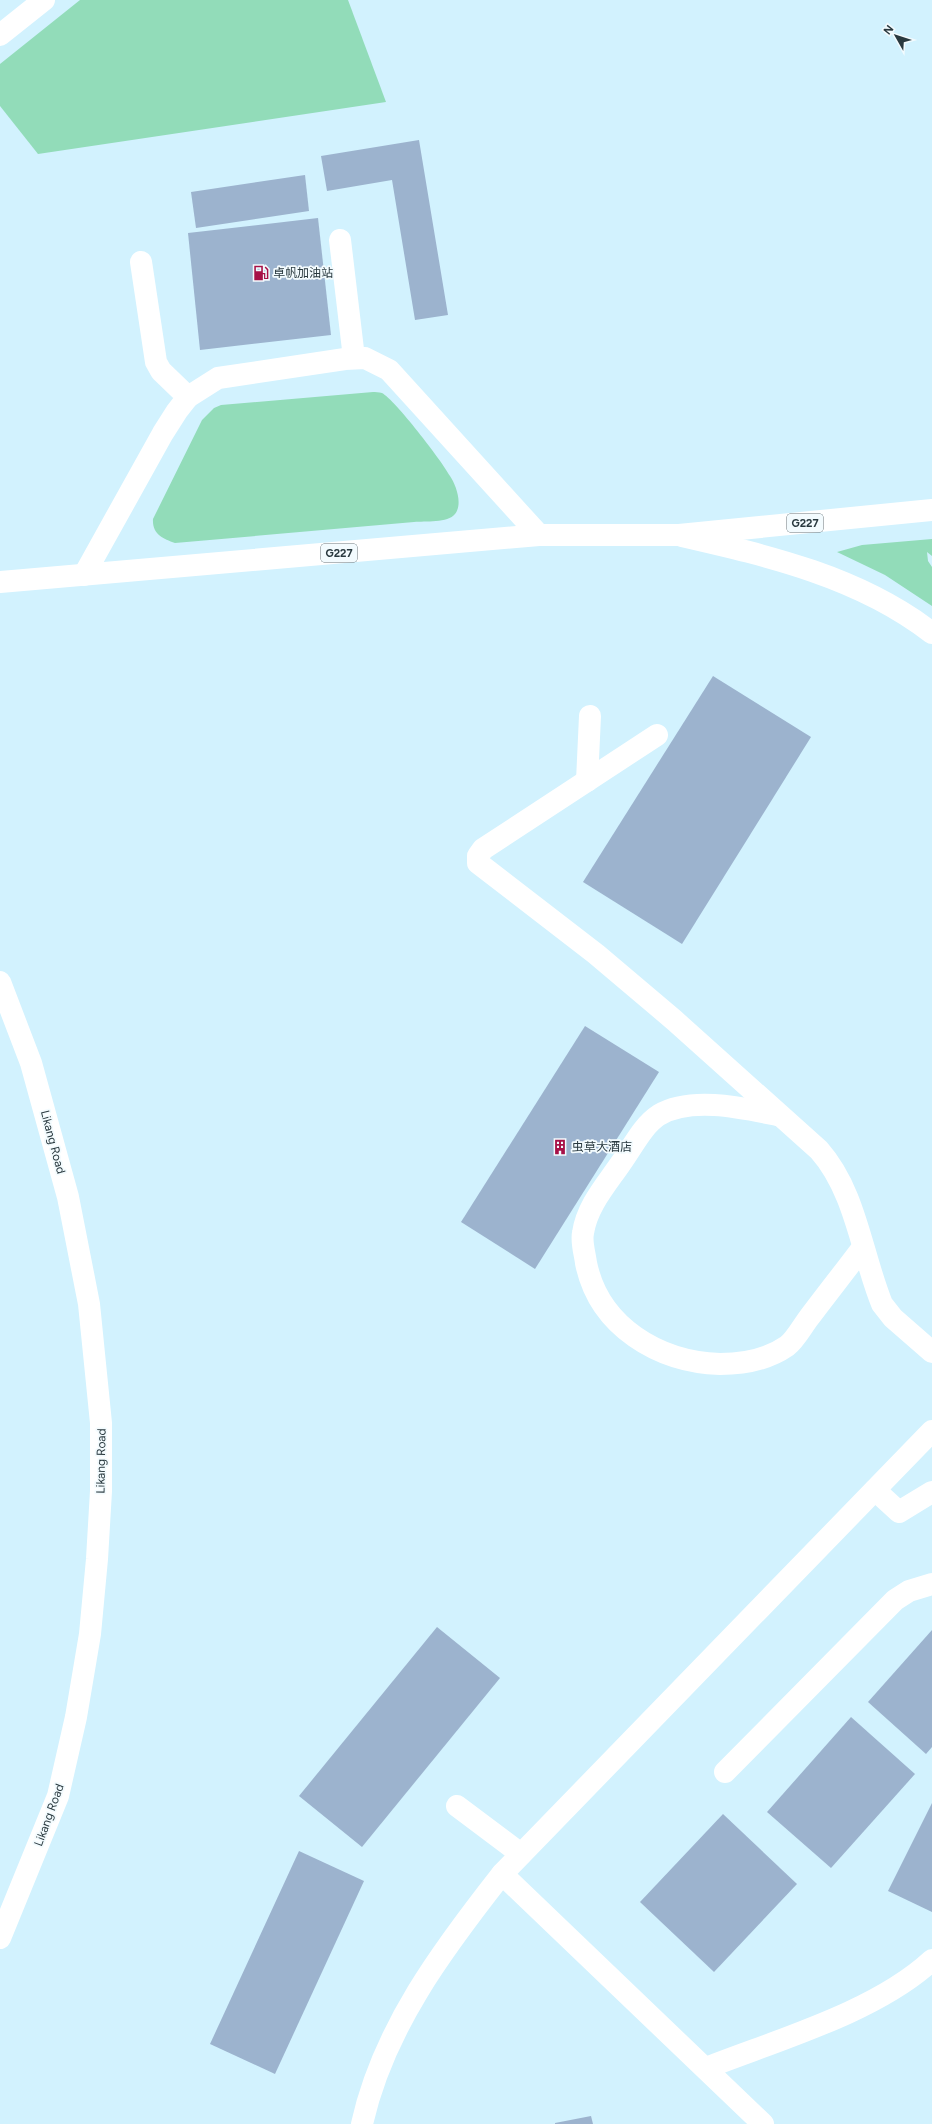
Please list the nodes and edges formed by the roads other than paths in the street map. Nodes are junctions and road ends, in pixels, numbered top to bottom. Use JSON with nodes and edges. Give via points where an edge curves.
{"nodes":[{"id":1,"x":44,"y":0,"type":"edge"},
{"id":2,"x":0,"y":35,"type":"edge"},
{"id":3,"x":340,"y":240,"type":"dead end"},
{"id":4,"x":141,"y":262,"type":"dead end"},
{"id":5,"x":354,"y":358,"type":"junction"},
{"id":6,"x":188,"y":397,"type":"junction"},
{"id":7,"x":932,"y":510,"type":"edge"},
{"id":8,"x":539,"y":535,"type":"junction"},
{"id":9,"x":679,"y":535,"type":"junction"},
{"id":10,"x":84,"y":575,"type":"junction"},
{"id":11,"x":0,"y":582,"type":"edge"},
{"id":12,"x":932,"y":633,"type":"edge"},
{"id":13,"x":590,"y":716,"type":"dead end"},
{"id":14,"x":657,"y":735,"type":"dead end"},
{"id":15,"x":587,"y":781,"type":"junction"},
{"id":16,"x":0,"y":982,"type":"edge"},
{"id":17,"x":779,"y":1116,"type":"junction"},
{"id":18,"x":863,"y":1247,"type":"junction"},
{"id":19,"x":932,"y":1352,"type":"edge"},
{"id":20,"x":932,"y":1431,"type":"edge"},
{"id":21,"x":875,"y":1490,"type":"junction"},
{"id":22,"x":932,"y":1492,"type":"edge"},
{"id":23,"x":932,"y":1584,"type":"edge"},
{"id":24,"x":725,"y":1772,"type":"dead end"},
{"id":25,"x":457,"y":1806,"type":"dead end"},
{"id":26,"x":521,"y":1854,"type":"junction"},
{"id":27,"x":502,"y":1874,"type":"junction"},
{"id":28,"x":0,"y":1938,"type":"edge"},
{"id":29,"x":932,"y":1960,"type":"edge"},
{"id":30,"x":706,"y":2068,"type":"junction"},
{"id":31,"x":362,"y":2124,"type":"edge"},
{"id":32,"x":763,"y":2124,"type":"edge"}],
"edges":[{"from":1,"to":2,"type":"main road"},
{"from":3,"to":5,"type":"main road"},
{"from":4,"to":6,"type":"main road","via":[[156,362],[160,371]]},
{"from":5,"to":6,"type":"main road","via":[[218,378]]},
{"from":5,"to":8,"type":"main road","via":[[365,358],[389,370],[400,380]]},
{"from":6,"to":10,"type":"main road","via":[[163,433]]},
{"from":7,"to":9,"type":"main road","number":"G227"},
{"from":8,"to":9,"type":"main road","number":"G227"},
{"from":8,"to":10,"type":"main road","number":"G227"},
{"from":9,"to":12,"type":"main road","via":[[807,568],[909,615]]},
{"from":10,"to":11,"type":"main road","number":"G227"},
{"from":13,"to":15,"type":"main road"},
{"from":14,"to":15,"type":"main road"},
{"from":15,"to":17,"type":"main road","via":[[483,849],[478,856],[478,863],[596,954],[674,1020]]},
{"from":16,"to":28,"type":"main road","name":"Likang Road","via":[[31,1063],[68,1198],[89,1304],[101,1424],[97,1559],[90,1634],[76,1717],[58,1796]]},
{"from":17,"to":18,"type":"main road","via":[[832,1164],[855,1218]]},
{"from":17,"to":18,"type":"main road","via":[[742,1107],[704,1105],[675,1109],[658,1116],[650,1124],[592,1205],[582,1234],[589,1278],[601,1302],[616,1322],[655,1350],[686,1360],[739,1364],[766,1357],[788,1345]]},
{"from":18,"to":19,"type":"main road","via":[[882,1304],[893,1318]]},
{"from":20,"to":21,"type":"main road"},
{"from":21,"to":22,"type":"main road","via":[[899,1512]]},
{"from":21,"to":26,"type":"main road"},
{"from":23,"to":24,"type":"main road","via":[[909,1591],[895,1600]]},
{"from":25,"to":26,"type":"main road"},
{"from":26,"to":27,"type":"main road"},
{"from":27,"to":30,"type":"main road"},
{"from":27,"to":31,"type":"main road","via":[[455,1934],[418,1990],[393,2037],[367,2101]]},
{"from":29,"to":30,"type":"main road","via":[[919,1972],[880,1996],[832,2019]]},
{"from":30,"to":32,"type":"main road"}]}
